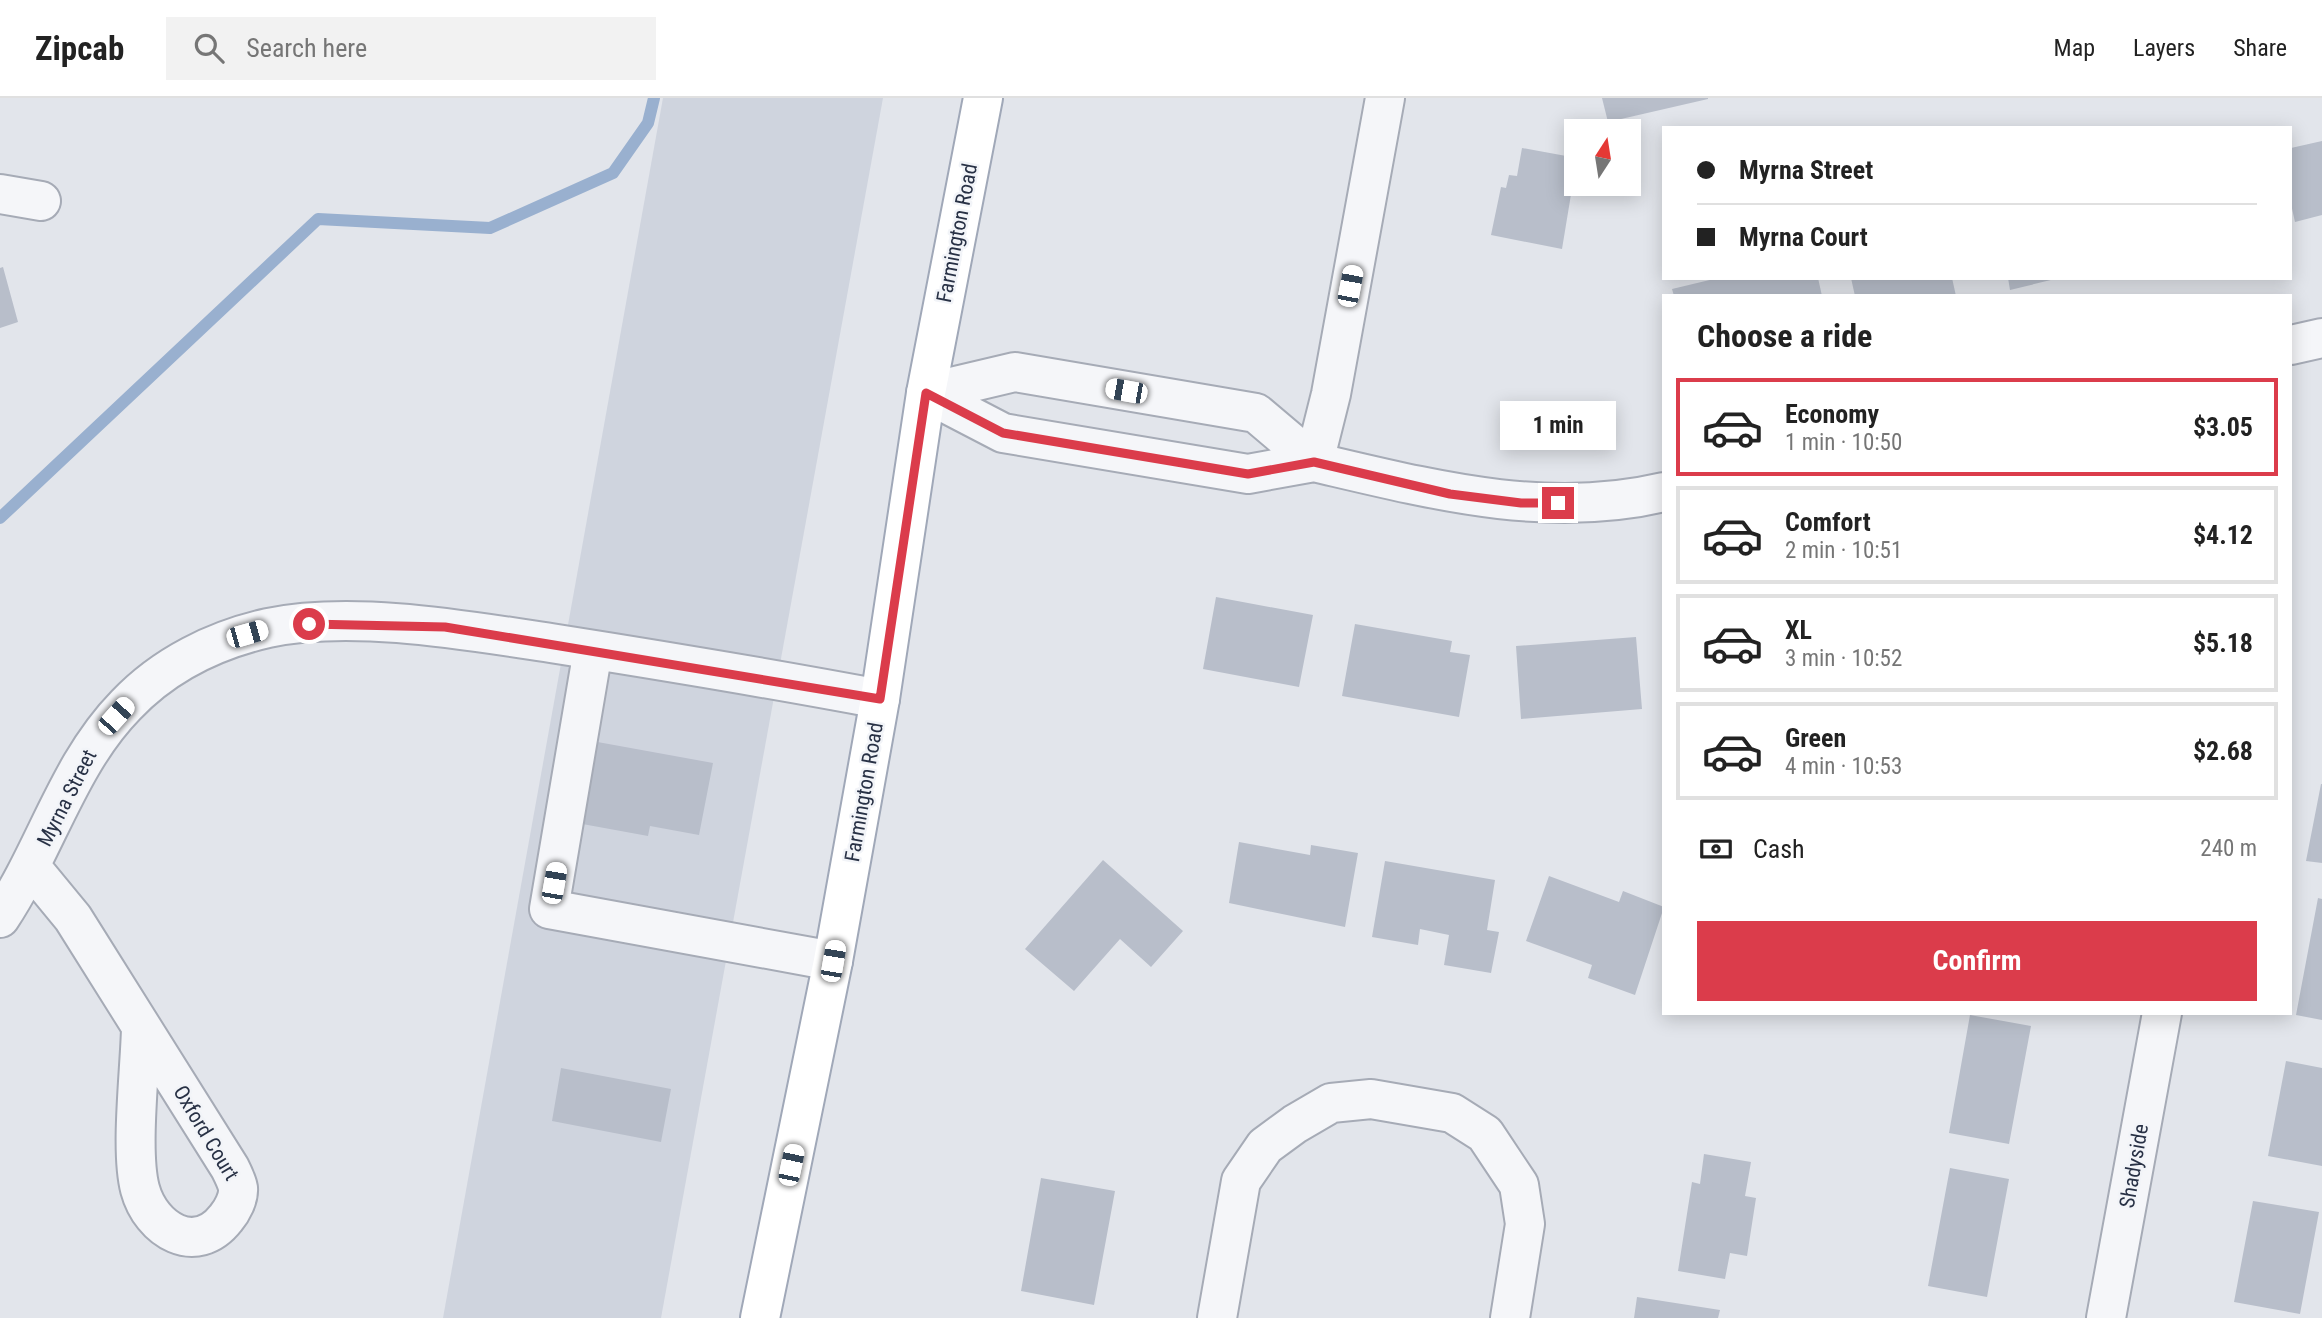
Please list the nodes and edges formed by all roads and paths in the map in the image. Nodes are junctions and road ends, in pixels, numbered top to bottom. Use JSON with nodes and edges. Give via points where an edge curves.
{"nodes":[{"id":1,"x":983,"y":98,"type":"edge"},
{"id":2,"x":1385,"y":98,"type":"edge"},
{"id":3,"x":0,"y":194,"type":"edge"},
{"id":4,"x":41,"y":201,"type":"dead end"},
{"id":5,"x":2322,"y":338,"type":"edge"},
{"id":6,"x":2292,"y":345,"type":"edge"},
{"id":7,"x":926,"y":393,"type":"junction"},
{"id":8,"x":1314,"y":462,"type":"junction"},
{"id":9,"x":1662,"y":492,"type":"edge"},
{"id":10,"x":593,"y":650,"type":"junction"},
{"id":11,"x":880,"y":699,"type":"junction"},
{"id":12,"x":31,"y":867,"type":"junction"},
{"id":13,"x":0,"y":918,"type":"edge"},
{"id":14,"x":833,"y":961,"type":"junction"},
{"id":15,"x":2162,"y":1015,"type":"edge"},
{"id":16,"x":141,"y":1028,"type":"junction"},
{"id":17,"x":760,"y":1318,"type":"edge"},
{"id":18,"x":1217,"y":1318,"type":"edge"},
{"id":19,"x":1510,"y":1318,"type":"edge"},
{"id":20,"x":2106,"y":1318,"type":"edge"}],
"edges":[{"from":1,"to":7,"type":"main road","name":"Farmington Road"},
{"from":2,"to":8,"type":"street","via":[[1331,394]]},
{"from":3,"to":4,"type":"street"},
{"from":5,"to":6,"type":"street"},
{"from":7,"to":8,"type":"street","via":[[1003,433],[1248,474]]},
{"from":7,"to":8,"type":"street","via":[[1014,372],[1256,413]]},
{"from":7,"to":11,"type":"main road","name":"Farmington Road"},
{"from":8,"to":9,"type":"street","via":[[1450,494],[1521,503],[1627,501]]},
{"from":10,"to":11,"type":"street","name":"Myrna Street"},
{"from":10,"to":12,"type":"street","name":"Myrna Street","via":[[445,627],[329,622],[270,628],[225,640],[154,680],[104,730],[84,759]]},
{"from":10,"to":14,"type":"street","via":[[549,909]]},
{"from":11,"to":14,"type":"main road","name":"Farmington Road"},
{"from":12,"to":13,"type":"street","name":"Myrna Street"},
{"from":12,"to":16,"type":"street","name":"Oxford Court","via":[[73,918]]},
{"from":14,"to":17,"type":"main road","name":"Farmington Road"},
{"from":15,"to":20,"type":"street","name":"Shadyside"},
{"from":16,"to":16,"type":"street","name":"Oxford Court","via":[[140,1189],[152,1217],[176,1234],[197,1238],[217,1229],[232,1210],[238,1189],[230,1168]]},
{"from":18,"to":19,"type":"street","via":[[1241,1181],[1265,1146],[1331,1102],[1371,1099],[1452,1113],[1485,1134],[1519,1185],[1525,1224]]}]}
